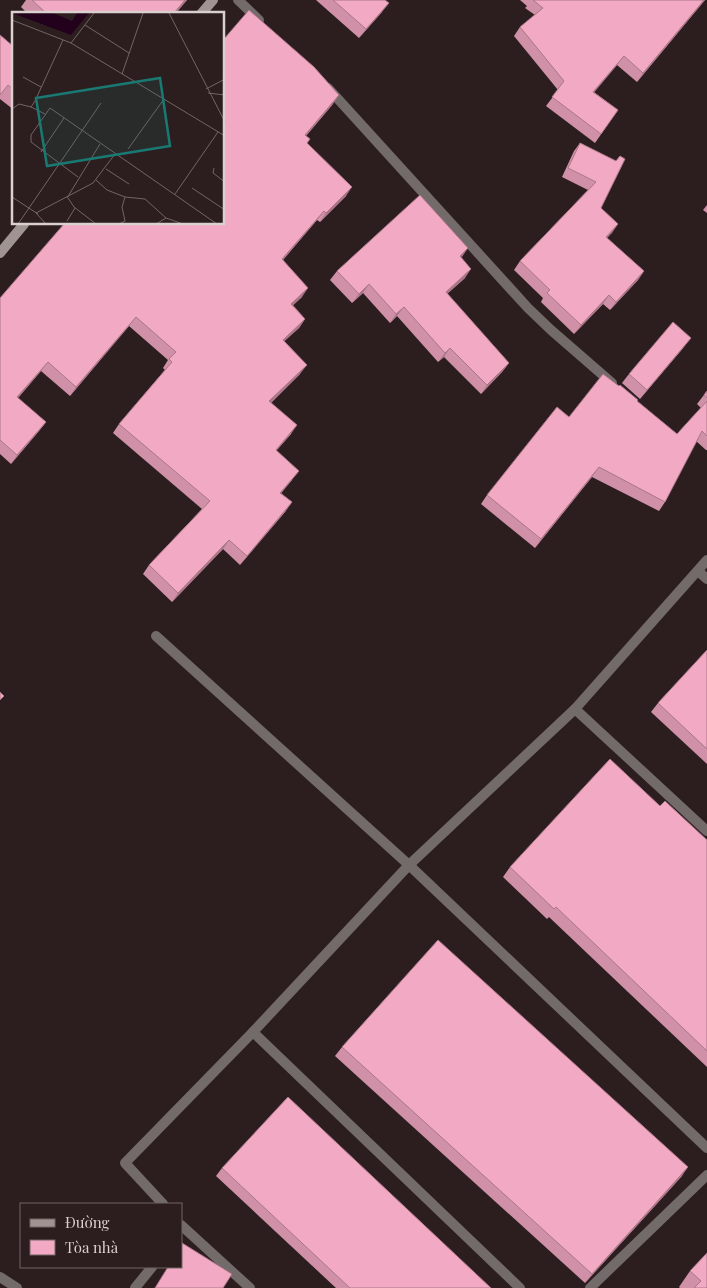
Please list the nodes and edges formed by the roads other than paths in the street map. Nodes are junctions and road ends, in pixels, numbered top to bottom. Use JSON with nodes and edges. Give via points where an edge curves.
{"nodes":[{"id":1,"x":213,"y":0,"type":"edge"},
{"id":2,"x":238,"y":0,"type":"edge"},
{"id":3,"x":203,"y":12,"type":"edge"},
{"id":4,"x":266,"y":26,"type":"edge"},
{"id":5,"x":320,"y":80,"type":"edge"},
{"id":6,"x":23,"y":225,"type":"edge"},
{"id":7,"x":0,"y":253,"type":"edge"},
{"id":8,"x":618,"y":389,"type":"edge"},
{"id":9,"x":707,"y":560,"type":"edge"},
{"id":10,"x":698,"y":571,"type":"junction"},
{"id":11,"x":707,"y":579,"type":"edge"},
{"id":12,"x":156,"y":636,"type":"dead end"},
{"id":13,"x":575,"y":709,"type":"junction"},
{"id":14,"x":707,"y":831,"type":"edge"},
{"id":15,"x":409,"y":865,"type":"junction"},
{"id":16,"x":253,"y":1032,"type":"junction"},
{"id":17,"x":707,"y":1148,"type":"edge"},
{"id":18,"x":707,"y":1175,"type":"edge"},
{"id":19,"x":161,"y":1203,"type":"edge"},
{"id":20,"x":182,"y":1227,"type":"edge"},
{"id":21,"x":151,"y":1268,"type":"edge"},
{"id":22,"x":0,"y":1276,"type":"edge"},
{"id":23,"x":17,"y":1288,"type":"edge"},
{"id":24,"x":135,"y":1288,"type":"edge"},
{"id":25,"x":250,"y":1288,"type":"edge"},
{"id":26,"x":520,"y":1288,"type":"edge"},
{"id":27,"x":590,"y":1288,"type":"edge"}],
"edges":[{"from":1,"to":3,"type":"main road"},
{"from":2,"to":4,"type":"street"},
{"from":5,"to":8,"type":"street","via":[[528,308]]},
{"from":6,"to":7,"type":"main road"},
{"from":9,"to":10,"type":"street"},
{"from":10,"to":11,"type":"street"},
{"from":10,"to":13,"type":"street"},
{"from":12,"to":15,"type":"street"},
{"from":13,"to":14,"type":"street"},
{"from":13,"to":15,"type":"street"},
{"from":15,"to":16,"type":"street"},
{"from":15,"to":17,"type":"street"},
{"from":16,"to":19,"type":"street","via":[[125,1163]]},
{"from":16,"to":26,"type":"street"},
{"from":18,"to":27,"type":"street"},
{"from":20,"to":25,"type":"street"},
{"from":21,"to":24,"type":"street"},
{"from":22,"to":23,"type":"street"}]}
